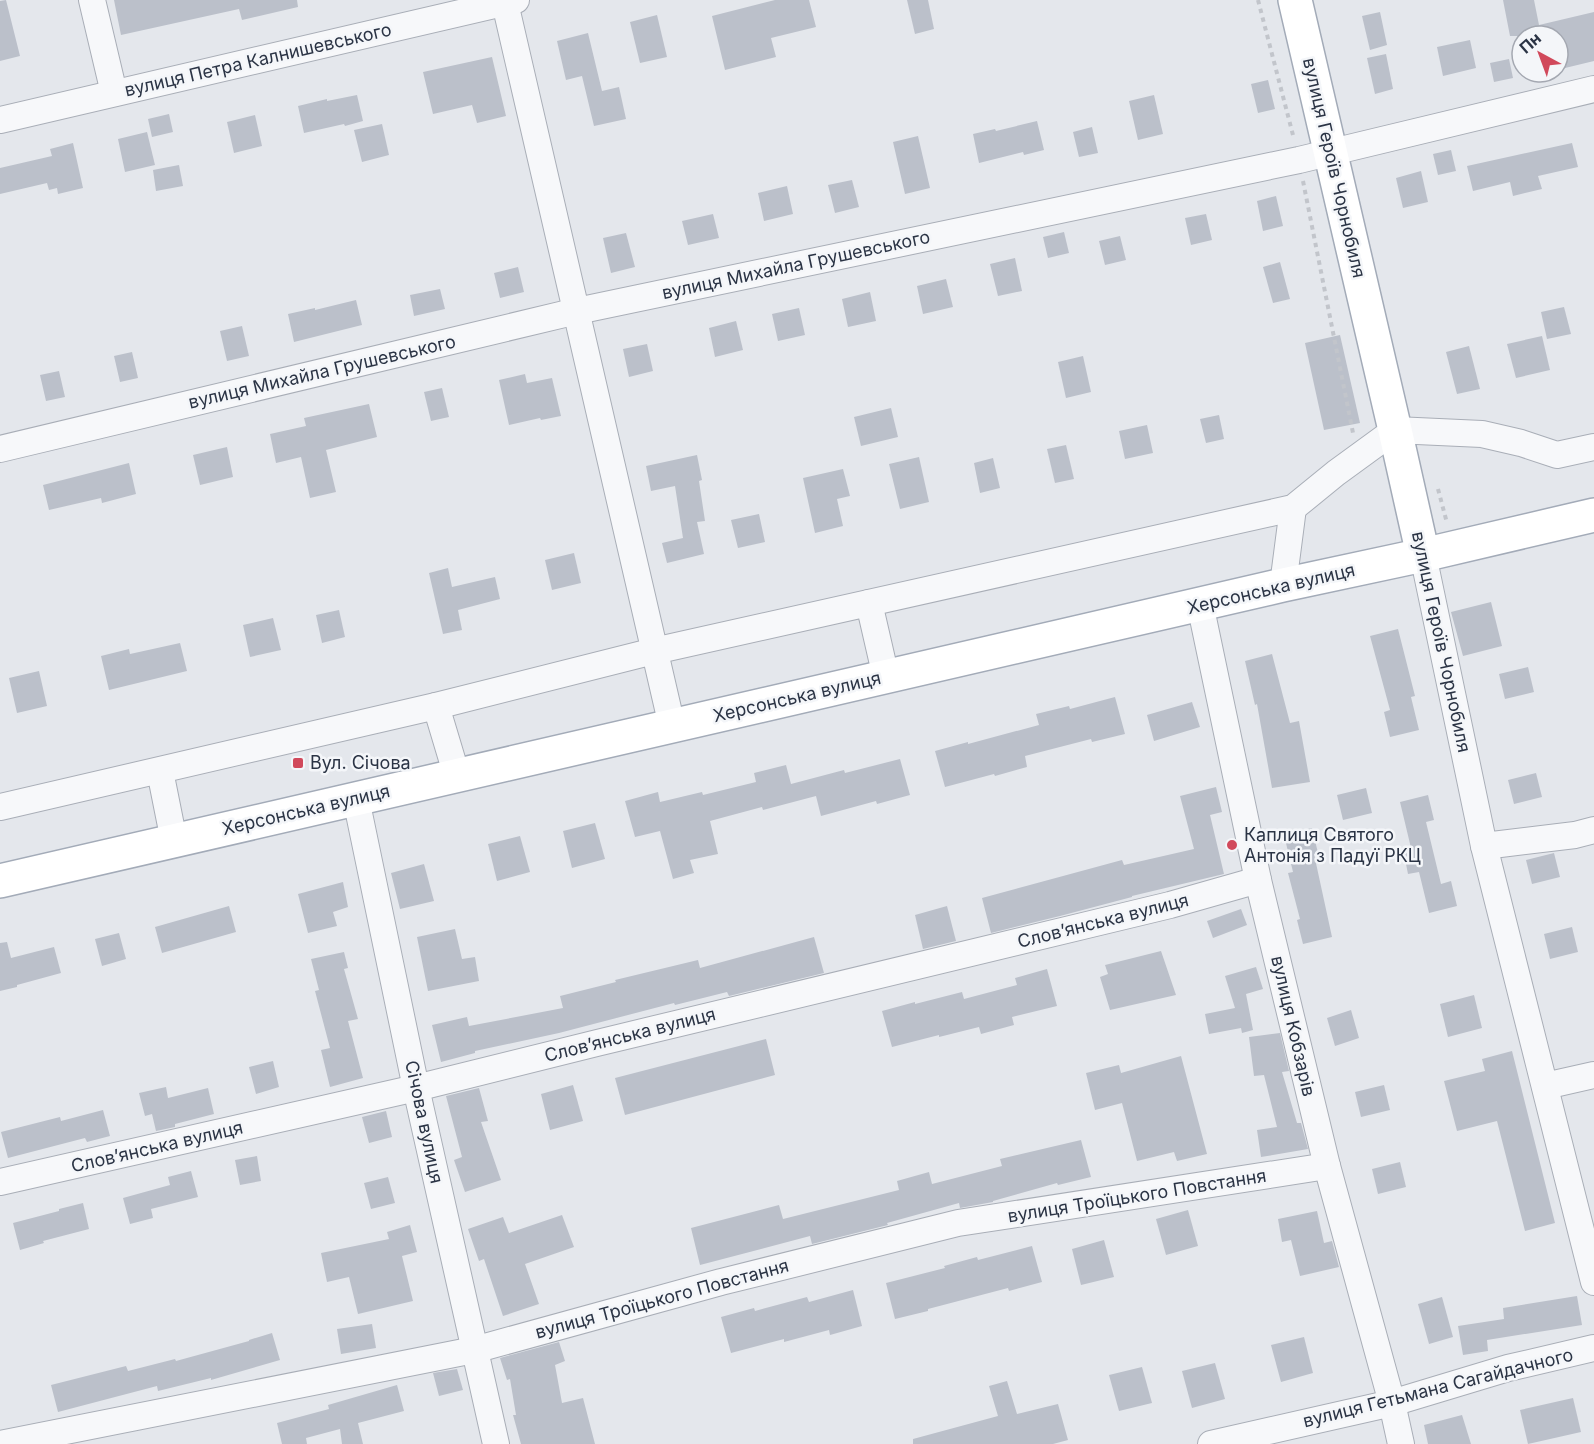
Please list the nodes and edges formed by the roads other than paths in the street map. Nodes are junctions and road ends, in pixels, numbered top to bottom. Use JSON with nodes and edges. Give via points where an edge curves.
{"nodes":[{"id":1,"x":92,"y":0,"type":"edge"},
{"id":2,"x":1294,"y":0,"type":"edge"},
{"id":3,"x":510,"y":1,"type":"edge"},
{"id":4,"x":448,"y":8,"type":"edge"},
{"id":5,"x":1594,"y":89,"type":"edge"},
{"id":6,"x":114,"y":93,"type":"junction"},
{"id":7,"x":0,"y":120,"type":"edge"},
{"id":8,"x":1330,"y":152,"type":"junction"},
{"id":9,"x":577,"y":311,"type":"junction"},
{"id":10,"x":1395,"y":430,"type":"junction"},
{"id":11,"x":1594,"y":447,"type":"edge"},
{"id":12,"x":0,"y":449,"type":"edge"},
{"id":13,"x":1293,"y":508,"type":"junction"},
{"id":14,"x":1594,"y":515,"type":"edge"},
{"id":15,"x":1423,"y":555,"type":"junction"},
{"id":16,"x":1283,"y":585,"type":"junction"},
{"id":17,"x":869,"y":603,"type":"junction"},
{"id":18,"x":1200,"y":604,"type":"junction"},
{"id":19,"x":654,"y":651,"type":"junction"},
{"id":20,"x":886,"y":677,"type":"junction"},
{"id":21,"x":436,"y":706,"type":"junction"},
{"id":22,"x":672,"y":726,"type":"junction"},
{"id":23,"x":160,"y":771,"type":"junction"},
{"id":24,"x":457,"y":776,"type":"junction"},
{"id":25,"x":356,"y":799,"type":"junction"},
{"id":26,"x":0,"y":807,"type":"edge"},
{"id":27,"x":1594,"y":830,"type":"edge"},
{"id":28,"x":174,"y":841,"type":"junction"},
{"id":29,"x":1484,"y":846,"type":"junction"},
{"id":30,"x":1258,"y":880,"type":"junction"},
{"id":31,"x":0,"y":881,"type":"edge"},
{"id":32,"x":1594,"y":1075,"type":"edge"},
{"id":33,"x":1545,"y":1086,"type":"junction"},
{"id":34,"x":416,"y":1088,"type":"junction"},
{"id":35,"x":1327,"y":1167,"type":"junction"},
{"id":36,"x":0,"y":1182,"type":"edge"},
{"id":37,"x":1594,"y":1282,"type":"edge"},
{"id":38,"x":1594,"y":1348,"type":"edge"},
{"id":39,"x":474,"y":1350,"type":"junction"},
{"id":40,"x":1392,"y":1403,"type":"junction"},
{"id":41,"x":0,"y":1444,"type":"edge"},
{"id":42,"x":496,"y":1444,"type":"edge"},
{"id":43,"x":1211,"y":1444,"type":"edge"},
{"id":44,"x":1401,"y":1444,"type":"edge"}],
"edges":[{"from":1,"to":6,"type":"street"},
{"from":2,"to":8,"type":"main road","name":"вулиця Героїв Чорнобиля"},
{"from":3,"to":4,"type":"street","name":"вулиця Петра Калнишевського"},
{"from":3,"to":9,"type":"street"},
{"from":4,"to":6,"type":"street","name":"вулиця Петра Калнишевського"},
{"from":5,"to":8,"type":"street","name":"вулиця Михайла Грушевського"},
{"from":6,"to":7,"type":"street","name":"вулиця Петра Калнишевського"},
{"from":8,"to":9,"type":"street","name":"вулиця Михайла Грушевського"},
{"from":8,"to":10,"type":"main road","name":"вулиця Героїв Чорнобиля"},
{"from":9,"to":12,"type":"street","name":"вулиця Михайла Грушевського"},
{"from":9,"to":19,"type":"street"},
{"from":10,"to":11,"type":"street","via":[[1482,434],[1557,455]]},
{"from":10,"to":13,"type":"street"},
{"from":10,"to":15,"type":"main road","name":"вулиця Героїв Чорнобиля"},
{"from":13,"to":16,"type":"street"},
{"from":13,"to":17,"type":"street"},
{"from":14,"to":15,"type":"main road","name":"Херсонська вулиця"},
{"from":15,"to":16,"type":"main road","name":"Херсонська вулиця"},
{"from":15,"to":29,"type":"street","name":"вулиця Героїв Чорнобиля"},
{"from":16,"to":18,"type":"main road","name":"Херсонська вулиця"},
{"from":17,"to":19,"type":"street"},
{"from":17,"to":20,"type":"street"},
{"from":18,"to":20,"type":"main road","name":"Херсонська вулиця"},
{"from":18,"to":30,"type":"street","name":"вулиця Кобзарів"},
{"from":19,"to":21,"type":"street"},
{"from":19,"to":22,"type":"street"},
{"from":20,"to":22,"type":"main road","name":"Херсонська вулиця"},
{"from":21,"to":23,"type":"street"},
{"from":21,"to":24,"type":"street"},
{"from":22,"to":24,"type":"main road","name":"Херсонська вулиця"},
{"from":23,"to":26,"type":"street"},
{"from":23,"to":28,"type":"street"},
{"from":24,"to":25,"type":"main road","name":"Херсонська вулиця"},
{"from":25,"to":28,"type":"main road","name":"Херсонська вулиця"},
{"from":25,"to":34,"type":"street","name":"Січова вулиця"},
{"from":27,"to":29,"type":"street"},
{"from":28,"to":31,"type":"main road","name":"Херсонська вулиця"},
{"from":29,"to":33,"type":"street","name":"вулиця Героїв Чорнобиля"},
{"from":30,"to":34,"type":"street","name":"Словʼянська вулиця","via":[[1159,908]]},
{"from":30,"to":35,"type":"street","name":"вулиця Кобзарів"},
{"from":32,"to":33,"type":"street"},
{"from":33,"to":37,"type":"street","name":"вулиця Героїв Чорнобиля"},
{"from":34,"to":36,"type":"street","name":"Словʼянська вулиця"},
{"from":34,"to":39,"type":"street","name":"Січова вулиця"},
{"from":35,"to":39,"type":"street","name":"вулиця Троїцького Повстання","via":[[958,1223],[721,1282]]},
{"from":35,"to":40,"type":"street","name":"вулиця Кобзарів"},
{"from":38,"to":40,"type":"street","name":"вулиця Гетьмана Сагайдачного","via":[[1508,1368]]},
{"from":39,"to":41,"type":"street","name":"вулиця Троїцького Повстання"},
{"from":39,"to":42,"type":"street","name":"Січова вулиця"},
{"from":40,"to":43,"type":"street","name":"вулиця Гетьмана Сагайдачного"},
{"from":40,"to":44,"type":"street","name":"вулиця Кобзарів"}]}
